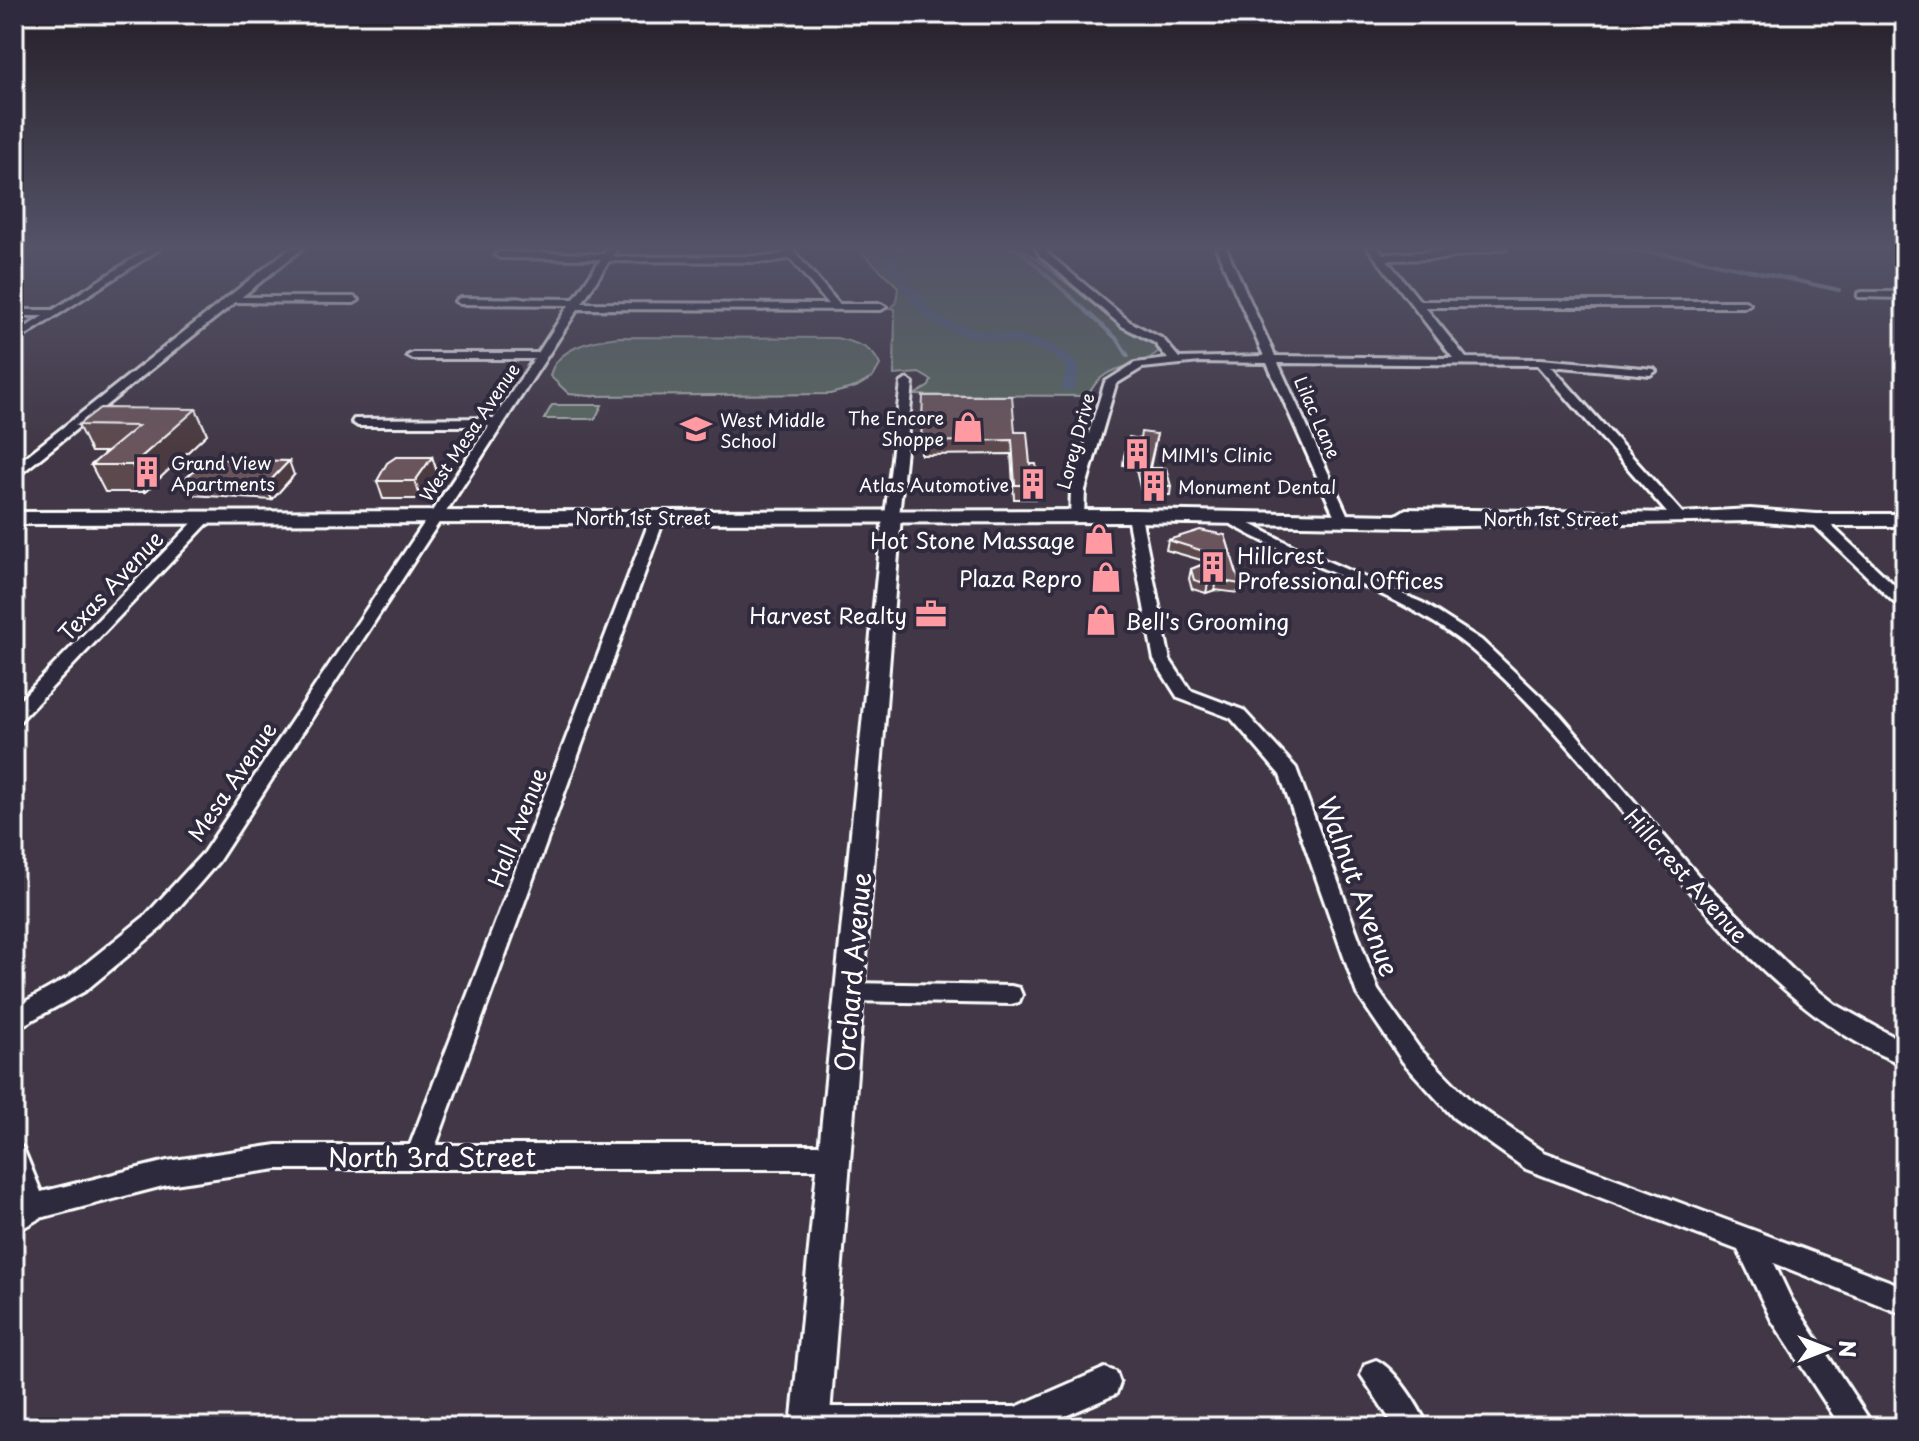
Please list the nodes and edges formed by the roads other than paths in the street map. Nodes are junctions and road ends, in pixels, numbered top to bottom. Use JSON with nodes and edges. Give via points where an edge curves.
{"nodes":[{"id":1,"x":52,"y":315,"type":"edge"},
{"id":2,"x":214,"y":315,"type":"edge"},
{"id":3,"x":568,"y":315,"type":"edge"},
{"id":4,"x":1116,"y":315,"type":"edge"},
{"id":5,"x":1252,"y":315,"type":"edge"},
{"id":6,"x":1426,"y":315,"type":"edge"},
{"id":7,"x":14,"y":340,"type":"edge"},
{"id":8,"x":413,"y":356,"type":"dead end"},
{"id":9,"x":541,"y":356,"type":"junction"},
{"id":10,"x":1174,"y":359,"type":"junction"},
{"id":11,"x":1273,"y":360,"type":"junction"},
{"id":12,"x":1462,"y":361,"type":"junction"},
{"id":13,"x":1541,"y":362,"type":"junction"},
{"id":14,"x":1650,"y":371,"type":"dead end"},
{"id":15,"x":907,"y":383,"type":"dead end"},
{"id":16,"x":358,"y":422,"type":"dead end"},
{"id":17,"x":497,"y":422,"type":"junction"},
{"id":18,"x":14,"y":474,"type":"edge"},
{"id":19,"x":1340,"y":514,"type":"junction"},
{"id":20,"x":892,"y":516,"type":"junction"},
{"id":21,"x":1077,"y":516,"type":"junction"},
{"id":22,"x":1134,"y":516,"type":"junction"},
{"id":23,"x":434,"y":517,"type":"junction"},
{"id":24,"x":658,"y":517,"type":"junction"},
{"id":25,"x":1229,"y":517,"type":"junction"},
{"id":26,"x":1272,"y":517,"type":"junction"},
{"id":27,"x":14,"y":518,"type":"edge"},
{"id":28,"x":205,"y":518,"type":"junction"},
{"id":29,"x":1421,"y":518,"type":"junction"},
{"id":30,"x":1680,"y":519,"type":"junction"},
{"id":31,"x":1817,"y":520,"type":"junction"},
{"id":32,"x":1905,"y":520,"type":"edge"},
{"id":33,"x":1905,"y":604,"type":"edge"},
{"id":34,"x":14,"y":717,"type":"edge"},
{"id":35,"x":850,"y":992,"type":"junction"},
{"id":36,"x":1011,"y":995,"type":"dead end"},
{"id":37,"x":14,"y":1020,"type":"edge"},
{"id":38,"x":1905,"y":1055,"type":"edge"},
{"id":39,"x":419,"y":1155,"type":"junction"},
{"id":40,"x":14,"y":1156,"type":"edge"},
{"id":41,"x":835,"y":1157,"type":"junction"},
{"id":42,"x":24,"y":1213,"type":"edge"},
{"id":43,"x":1748,"y":1240,"type":"junction"},
{"id":44,"x":1905,"y":1301,"type":"edge"},
{"id":45,"x":1376,"y":1375,"type":"dead end"},
{"id":46,"x":1105,"y":1383,"type":"dead end"},
{"id":47,"x":810,"y":1424,"type":"edge"},
{"id":48,"x":1413,"y":1427,"type":"edge"},
{"id":49,"x":1859,"y":1427,"type":"edge"}],
"edges":[{"from":1,"to":7,"type":"street"},
{"from":2,"to":18,"type":"street"},
{"from":3,"to":9,"type":"street","name":"West Mesa Avenue"},
{"from":4,"to":10,"type":"street","via":[[1159,341]]},
{"from":5,"to":11,"type":"street","name":"Lilac Lane"},
{"from":6,"to":12,"type":"street"},
{"from":8,"to":9,"type":"street"},
{"from":9,"to":17,"type":"street","name":"West Mesa Avenue"},
{"from":10,"to":11,"type":"street","name":"Lorey Drive"},
{"from":10,"to":21,"type":"street","name":"Lorey Drive","via":[[1139,365],[1111,382],[1078,490]]},
{"from":11,"to":12,"type":"street","name":"Lorey Drive"},
{"from":11,"to":19,"type":"street","name":"Lilac Lane"},
{"from":12,"to":13,"type":"street","name":"Lorey Drive"},
{"from":13,"to":14,"type":"street","name":"Lorey Drive"},
{"from":13,"to":30,"type":"street"},
{"from":15,"to":20,"type":"street"},
{"from":16,"to":17,"type":"street"},
{"from":17,"to":23,"type":"street","name":"West Mesa Avenue"},
{"from":19,"to":26,"type":"main road","name":"North 1st Street"},
{"from":19,"to":29,"type":"main road","name":"North 1st Street"},
{"from":20,"to":21,"type":"main road","name":"North 1st Street"},
{"from":20,"to":24,"type":"main road","name":"North 1st Street"},
{"from":20,"to":35,"type":"street","name":"Orchard Avenue"},
{"from":21,"to":22,"type":"main road","name":"North 1st Street"},
{"from":22,"to":25,"type":"main road","name":"North 1st Street"},
{"from":22,"to":43,"type":"street","name":"Walnut Avenue","via":[[1162,660],[1184,694],[1237,714],[1289,773],[1368,994],[1411,1055],[1463,1110],[1535,1161]]},
{"from":23,"to":24,"type":"main road","name":"North 1st Street"},
{"from":23,"to":28,"type":"main road","name":"North 1st Street"},
{"from":23,"to":37,"type":"street","name":"Mesa Avenue","via":[[211,857],[153,922],[77,984]]},
{"from":24,"to":39,"type":"street","name":"Hall Avenue"},
{"from":25,"to":26,"type":"main road","name":"North 1st Street"},
{"from":25,"to":38,"type":"street","name":"Hillcrest Avenue","via":[[1263,540],[1401,598],[1473,642],[1545,709],[1735,932],[1815,1004]]},
{"from":26,"to":29,"type":"main road","name":"North 1st Street"},
{"from":27,"to":28,"type":"main road","name":"North 1st Street"},
{"from":28,"to":34,"type":"street","name":"Texas Avenue"},
{"from":29,"to":30,"type":"main road","name":"North 1st Street"},
{"from":30,"to":31,"type":"main road","name":"North 1st Street","via":[[1794,524]]},
{"from":31,"to":32,"type":"main road","name":"North 1st Street"},
{"from":31,"to":33,"type":"street"},
{"from":35,"to":36,"type":"street"},
{"from":35,"to":41,"type":"street","name":"Orchard Avenue"},
{"from":39,"to":41,"type":"street","name":"North 3rd Street"},
{"from":39,"to":42,"type":"street","name":"North 3rd Street","via":[[277,1157],[167,1173]]},
{"from":40,"to":42,"type":"street"},
{"from":41,"to":47,"type":"street","name":"Orchard Avenue"},
{"from":43,"to":44,"type":"street"},
{"from":43,"to":49,"type":"street","via":[[1781,1309]]},
{"from":45,"to":48,"type":"street"},
{"from":46,"to":47,"type":"street","via":[[1016,1422]]}]}
